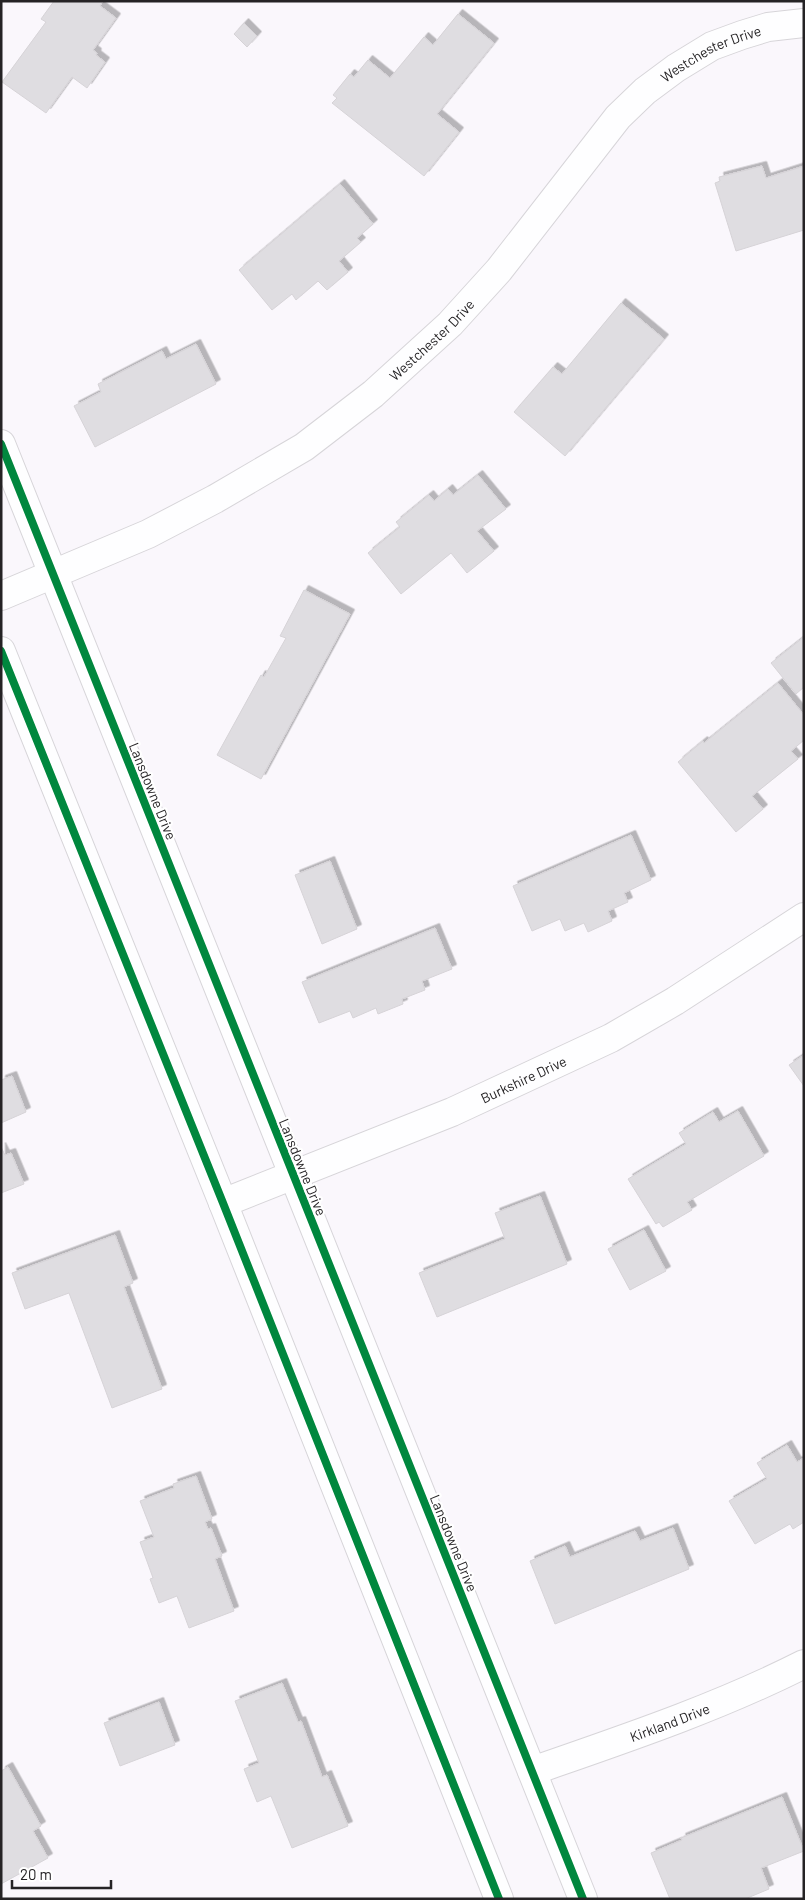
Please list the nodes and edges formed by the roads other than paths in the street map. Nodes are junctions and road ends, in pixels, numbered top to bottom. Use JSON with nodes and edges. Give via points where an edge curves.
{"nodes":[{"id":1,"x":804,"y":23,"type":"edge"},
{"id":2,"x":1,"y":444,"type":"edge"},
{"id":3,"x":53,"y":573,"type":"junction"},
{"id":4,"x":1,"y":596,"type":"edge"},
{"id":5,"x":1,"y":651,"type":"edge"},
{"id":6,"x":804,"y":917,"type":"edge"},
{"id":7,"x":292,"y":1174,"type":"junction"},
{"id":8,"x":223,"y":1203,"type":"junction"},
{"id":9,"x":804,"y":1664,"type":"edge"},
{"id":10,"x":532,"y":1771,"type":"junction"},
{"id":11,"x":499,"y":1899,"type":"edge"},
{"id":12,"x":583,"y":1899,"type":"edge"}],
"edges":[{"from":1,"to":3,"type":"street","name":"Westchester Drive","via":[[768,27],[712,46],[645,91],[618,117],[499,270],[450,324],[373,394],[304,447],[215,500],[148,534]]},
{"from":2,"to":3,"type":"street","name":"Lansdowne Drive"},
{"from":3,"to":4,"type":"street","name":"Westchester Drive"},
{"from":3,"to":7,"type":"street","name":"Lansdowne Drive"},
{"from":5,"to":8,"type":"street"},
{"from":6,"to":7,"type":"street","name":"Burkshire Drive","via":[[675,1001],[611,1038],[452,1112]]},
{"from":7,"to":8,"type":"street","name":"Burkshire Drive"},
{"from":7,"to":10,"type":"street","name":"Lansdowne Drive"},
{"from":8,"to":11,"type":"street"},
{"from":9,"to":10,"type":"street","name":"Kirkland Drive","via":[[679,1719]]},
{"from":10,"to":12,"type":"street","name":"Lansdowne Drive"}]}
